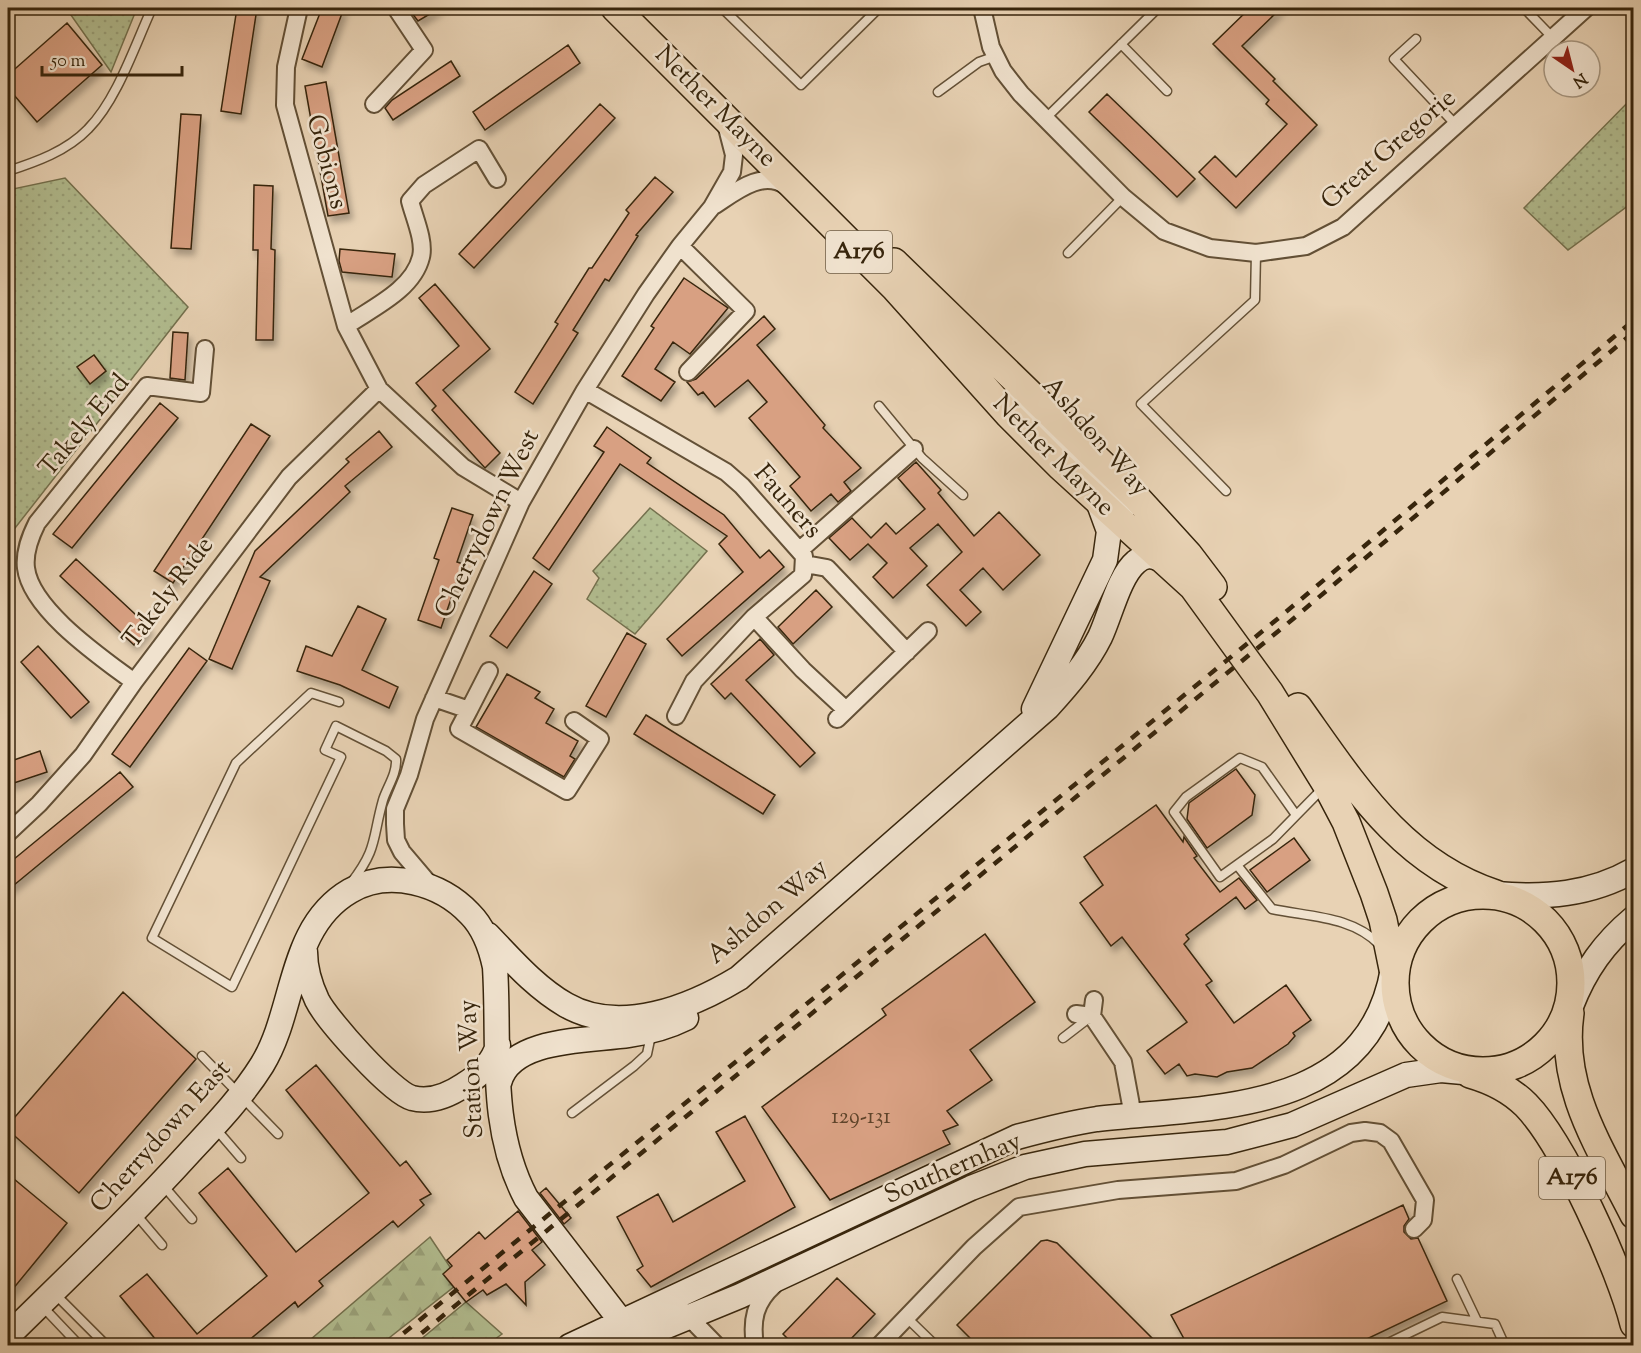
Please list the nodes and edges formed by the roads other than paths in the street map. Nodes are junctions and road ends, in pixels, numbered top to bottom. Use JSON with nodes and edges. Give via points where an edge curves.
{"nodes":[{"id":1,"x":152,"y":8,"type":"edge"},
{"id":2,"x":299,"y":8,"type":"edge"},
{"id":3,"x":396,"y":8,"type":"edge"},
{"id":4,"x":615,"y":8,"type":"edge"},
{"id":5,"x":637,"y":8,"type":"edge"},
{"id":6,"x":722,"y":8,"type":"edge"},
{"id":7,"x":879,"y":8,"type":"edge"},
{"id":8,"x":982,"y":8,"type":"edge"},
{"id":9,"x":1158,"y":8,"type":"edge"},
{"id":10,"x":1524,"y":8,"type":"edge"},
{"id":11,"x":1586,"y":8,"type":"edge"},
{"id":12,"x":1553,"y":38,"type":"junction"},
{"id":13,"x":1416,"y":39,"type":"dead end"},
{"id":14,"x":1121,"y":44,"type":"junction"},
{"id":15,"x":996,"y":56,"type":"junction"},
{"id":16,"x":1167,"y":91,"type":"dead end"},
{"id":17,"x":938,"y":92,"type":"dead end"},
{"id":18,"x":374,"y":104,"type":"dead end"},
{"id":19,"x":720,"y":111,"type":"junction"},
{"id":20,"x":1045,"y":119,"type":"junction"},
{"id":21,"x":1457,"y":126,"type":"junction"},
{"id":22,"x":8,"y":171,"type":"edge"},
{"id":23,"x":497,"y":179,"type":"dead end"},
{"id":24,"x":1123,"y":197,"type":"junction"},
{"id":25,"x":811,"y":203,"type":"junction"},
{"id":26,"x":712,"y":207,"type":"junction"},
{"id":27,"x":680,"y":246,"type":"junction"},
{"id":28,"x":1068,"y":253,"type":"dead end"},
{"id":29,"x":1256,"y":253,"type":"junction"},
{"id":30,"x":346,"y":326,"type":"junction"},
{"id":31,"x":205,"y":349,"type":"dead end"},
{"id":32,"x":688,"y":372,"type":"dead end"},
{"id":33,"x":1007,"y":375,"type":"junction"},
{"id":34,"x":379,"y":389,"type":"junction"},
{"id":35,"x":585,"y":390,"type":"junction"},
{"id":36,"x":879,"y":406,"type":"dead end"},
{"id":37,"x":914,"y":449,"type":"junction"},
{"id":38,"x":1226,"y":491,"type":"dead end"},
{"id":39,"x":963,"y":495,"type":"dead end"},
{"id":40,"x":1098,"y":501,"type":"junction"},
{"id":41,"x":521,"y":502,"type":"junction"},
{"id":42,"x":1136,"y":536,"type":"junction"},
{"id":43,"x":803,"y":557,"type":"junction"},
{"id":44,"x":1165,"y":561,"type":"junction"},
{"id":45,"x":1127,"y":574,"type":"junction"},
{"id":46,"x":754,"y":617,"type":"junction"},
{"id":47,"x":928,"y":632,"type":"dead end"},
{"id":48,"x":907,"y":652,"type":"junction"},
{"id":49,"x":489,"y":671,"type":"dead end"},
{"id":50,"x":134,"y":682,"type":"junction"},
{"id":51,"x":434,"y":698,"type":"junction"},
{"id":52,"x":339,"y":702,"type":"dead end"},
{"id":53,"x":469,"y":710,"type":"junction"},
{"id":54,"x":676,"y":716,"type":"dead end"},
{"id":55,"x":574,"y":721,"type":"dead end"},
{"id":56,"x":1008,"y":741,"type":"junction"},
{"id":57,"x":1326,"y":784,"type":"junction"},
{"id":58,"x":1296,"y":814,"type":"junction"},
{"id":59,"x":8,"y":833,"type":"edge"},
{"id":60,"x":1237,"y":865,"type":"junction"},
{"id":61,"x":1634,"y":870,"type":"edge"},
{"id":62,"x":430,"y":886,"type":"junction"},
{"id":63,"x":1496,"y":894,"type":"junction"},
{"id":64,"x":335,"y":902,"type":"junction"},
{"id":65,"x":1634,"y":918,"type":"edge"},
{"id":66,"x":478,"y":924,"type":"junction"},
{"id":67,"x":305,"y":944,"type":"junction"},
{"id":68,"x":1393,"y":969,"type":"junction"},
{"id":69,"x":739,"y":978,"type":"junction"},
{"id":70,"x":1571,"y":1006,"type":"junction"},
{"id":71,"x":1087,"y":1010,"type":"joint"},
{"id":72,"x":652,"y":1031,"type":"junction"},
{"id":73,"x":1063,"y":1038,"type":"dead end"},
{"id":74,"x":499,"y":1042,"type":"junction"},
{"id":75,"x":202,"y":1056,"type":"dead end"},
{"id":76,"x":1463,"y":1072,"type":"junction"},
{"id":77,"x":498,"y":1086,"type":"junction"},
{"id":78,"x":242,"y":1094,"type":"junction"},
{"id":79,"x":572,"y":1113,"type":"dead end"},
{"id":80,"x":1133,"y":1116,"type":"junction"},
{"id":81,"x":1292,"y":1125,"type":"junction"},
{"id":82,"x":213,"y":1127,"type":"junction"},
{"id":83,"x":278,"y":1134,"type":"dead end"},
{"id":84,"x":241,"y":1158,"type":"dead end"},
{"id":85,"x":161,"y":1184,"type":"junction"},
{"id":86,"x":133,"y":1212,"type":"junction"},
{"id":87,"x":1634,"y":1215,"type":"edge"},
{"id":88,"x":192,"y":1219,"type":"dead end"},
{"id":89,"x":1414,"y":1228,"type":"dead end"},
{"id":90,"x":162,"y":1245,"type":"dead end"},
{"id":91,"x":789,"y":1273,"type":"junction"},
{"id":92,"x":1457,"y":1279,"type":"dead end"},
{"id":93,"x":696,"y":1286,"type":"junction"},
{"id":94,"x":47,"y":1298,"type":"junction"},
{"id":95,"x":906,"y":1317,"type":"junction"},
{"id":96,"x":687,"y":1318,"type":"junction"},
{"id":97,"x":1477,"y":1321,"type":"junction"},
{"id":98,"x":621,"y":1322,"type":"junction"},
{"id":99,"x":1634,"y":1324,"type":"edge"},
{"id":100,"x":654,"y":1331,"type":"junction"},
{"id":101,"x":8,"y":1336,"type":"edge"},
{"id":102,"x":80,"y":1346,"type":"edge"},
{"id":103,"x":107,"y":1346,"type":"edge"},
{"id":104,"x":570,"y":1346,"type":"edge"},
{"id":105,"x":616,"y":1346,"type":"edge"},
{"id":106,"x":717,"y":1346,"type":"edge"},
{"id":107,"x":755,"y":1346,"type":"edge"},
{"id":108,"x":879,"y":1346,"type":"edge"},
{"id":109,"x":936,"y":1346,"type":"edge"},
{"id":110,"x":1382,"y":1346,"type":"edge"},
{"id":111,"x":1505,"y":1346,"type":"edge"}],
"edges":[{"from":1,"to":22,"type":"lane","via":[[103,111],[88,130],[36,162]]},
{"from":2,"to":30,"type":"street","name":"Gobions","via":[[286,67],[285,105]]},
{"from":3,"to":18,"type":"street","via":[[424,50]]},
{"from":4,"to":19,"type":"main road","name":"Nether Mayne","number":"A176"},
{"from":5,"to":33,"type":"main road","name":"Nether Mayne","number":"A176"},
{"from":6,"to":7,"type":"lane","via":[[801,85]]},
{"from":8,"to":15,"type":"street","name":"Great Gregorie"},
{"from":9,"to":14,"type":"lane"},
{"from":10,"to":12,"type":"lane"},
{"from":11,"to":12,"type":"street","name":"Great Gregorie"},
{"from":12,"to":21,"type":"street","name":"Great Gregorie"},
{"from":13,"to":21,"type":"lane","via":[[1394,59]]},
{"from":14,"to":16,"type":"lane"},
{"from":14,"to":20,"type":"lane"},
{"from":15,"to":17,"type":"lane","via":[[979,62]]},
{"from":15,"to":20,"type":"street","name":"Great Gregorie","via":[[1015,87]]},
{"from":19,"to":25,"type":"main road","name":"Nether Mayne","number":"A176"},
{"from":19,"to":26,"type":"street","name":"Cherrydown West","via":[[734,155],[732,172]]},
{"from":20,"to":24,"type":"street","name":"Great Gregorie"},
{"from":21,"to":29,"type":"street","name":"Great Gregorie","via":[[1343,227],[1306,246]]},
{"from":23,"to":30,"type":"street","via":[[479,149],[424,185],[410,201],[422,255],[416,268],[403,287]]},
{"from":24,"to":28,"type":"lane"},
{"from":24,"to":29,"type":"street","name":"Great Gregorie","via":[[1164,231],[1210,249]]},
{"from":25,"to":26,"type":"street","name":"Cherrydown West","via":[[782,183],[768,179],[739,189]]},
{"from":25,"to":40,"type":"main road","name":"Nether Mayne","number":"A176","via":[[895,288],[1009,415]]},
{"from":26,"to":27,"type":"street","name":"Cherrydown West"},
{"from":27,"to":32,"type":"street","via":[[746,311]]},
{"from":27,"to":35,"type":"street","name":"Cherrydown West"},
{"from":29,"to":38,"type":"lane","via":[[1255,300],[1141,404]]},
{"from":30,"to":34,"type":"street","name":"Gobions"},
{"from":31,"to":50,"type":"street","name":"Takely End","via":[[201,393],[147,386],[37,524],[29,540],[26,569],[40,597],[66,629]]},
{"from":33,"to":42,"type":"street","name":"Ashdon Way","via":[[1039,422],[1109,492]]},
{"from":33,"to":63,"type":"main road","name":"Nether Mayne","number":"A176","via":[[1091,452],[1188,554],[1387,824],[1436,867]]},
{"from":34,"to":41,"type":"street","name":"Gobions","via":[[463,467]]},
{"from":34,"to":50,"type":"street","name":"Takely Ride","via":[[289,477]]},
{"from":35,"to":41,"type":"street","name":"Cherrydown West"},
{"from":35,"to":43,"type":"street","name":"Fauners","via":[[726,472]]},
{"from":36,"to":37,"type":"lane"},
{"from":37,"to":39,"type":"lane"},
{"from":37,"to":43,"type":"street"},
{"from":40,"to":42,"type":"main road","name":"Nether Mayne","number":"A176"},
{"from":40,"to":56,"type":"street","name":"Ashdon Way","via":[[1109,531],[1099,575],[1038,702]]},
{"from":41,"to":51,"type":"street","name":"Cherrydown West"},
{"from":42,"to":44,"type":"main road","name":"Nether Mayne","number":"A176"},
{"from":42,"to":45,"type":"street","name":"Ashdon Way"},
{"from":43,"to":46,"type":"street","name":"Fauners","via":[[803,575]]},
{"from":43,"to":48,"type":"street","via":[[827,568]]},
{"from":44,"to":45,"type":"street","name":"Ashdon Way","via":[[1143,556]]},
{"from":44,"to":57,"type":"main road","name":"Nether Mayne","number":"A176","via":[[1193,587],[1223,626]]},
{"from":45,"to":56,"type":"street","name":"Ashdon Way","via":[[1085,662],[1048,707]]},
{"from":46,"to":48,"type":"street","via":[[841,715]]},
{"from":46,"to":54,"type":"street","name":"Fauners","via":[[694,681]]},
{"from":47,"to":48,"type":"street"},
{"from":49,"to":53,"type":"street"},
{"from":50,"to":59,"type":"street","name":"Takely Ride","via":[[75,766]]},
{"from":51,"to":53,"type":"street"},
{"from":51,"to":62,"type":"street","name":"Cherrydown West","via":[[395,809],[396,840]]},
{"from":52,"to":64,"type":"lane","via":[[311,693],[236,763],[152,938],[232,987],[341,757],[325,750],[336,726],[393,755],[396,764],[371,853]]},
{"from":53,"to":55,"type":"street","via":[[459,729],[567,791],[600,739]]},
{"from":56,"to":69,"type":"street","name":"Ashdon Way"},
{"from":57,"to":58,"type":"lane"},
{"from":57,"to":68,"type":"main road","name":"Nether Mayne","number":"A176","via":[[1374,892]]},
{"from":58,"to":60,"type":"lane","via":[[1273,839]]},
{"from":58,"to":60,"type":"lane","via":[[1262,767],[1240,758],[1185,797],[1174,812],[1220,877]]},
{"from":60,"to":68,"type":"lane","via":[[1272,909],[1344,922],[1362,930],[1383,948]]},
{"from":61,"to":63,"type":"street","via":[[1617,880],[1573,893],[1532,897]]},
{"from":62,"to":64,"type":"street","name":"Cherrydown East","via":[[381,881],[351,890]]},
{"from":62,"to":66,"type":"street","name":"Cherrydown East","via":[[456,901]]},
{"from":63,"to":68,"type":"main road","number":"A176","via":[[1461,897],[1432,912],[1405,941]]},
{"from":63,"to":70,"type":"main road","number":"A176","via":[[1526,907],[1553,930],[1569,964]]},
{"from":64,"to":67,"type":"street","name":"Cherrydown East"},
{"from":65,"to":70,"type":"street","via":[[1594,959]]},
{"from":66,"to":69,"type":"street","name":"Ashdon Way","via":[[542,988],[567,1005],[597,1015],[619,1017],[665,1011],[710,995]]},
{"from":66,"to":74,"type":"street","name":"Station Way","via":[[495,966]]},
{"from":67,"to":74,"type":"street","via":[[308,974],[319,1003],[389,1084],[406,1096],[426,1100],[455,1091],[484,1070]]},
{"from":67,"to":78,"type":"street","name":"Cherrydown East","via":[[275,1042]]},
{"from":68,"to":76,"type":"main road","number":"A176","via":[[1397,997],[1414,1035],[1436,1057]]},
{"from":68,"to":80,"type":"street","name":"Southernhay","via":[[1377,1023],[1352,1054],[1320,1076],[1242,1104],[1188,1113]]},
{"from":69,"to":72,"type":"street","via":[[692,1015]]},
{"from":70,"to":76,"type":"main road","number":"A176","via":[[1557,1032],[1529,1058],[1499,1070]]},
{"from":70,"to":87,"type":"main road","number":"A176","via":[[1567,1044],[1571,1077],[1582,1110]]},
{"from":71,"to":73,"type":"lane"},
{"from":71,"to":80,"type":"street","via":[[1124,1062]]},
{"from":72,"to":77,"type":"street","via":[[555,1044],[527,1052],[509,1063]]},
{"from":72,"to":79,"type":"lane","via":[[647,1054]]},
{"from":74,"to":77,"type":"street","name":"Station Way"},
{"from":75,"to":78,"type":"lane"},
{"from":76,"to":81,"type":"street","name":"Southernhay","via":[[1441,1070],[1406,1075]]},
{"from":76,"to":99,"type":"main road","number":"A176","via":[[1496,1083],[1536,1117],[1581,1195],[1623,1288]]},
{"from":77,"to":98,"type":"street","name":"Station Way","via":[[502,1137],[517,1181]]},
{"from":78,"to":82,"type":"street","name":"Cherrydown East"},
{"from":78,"to":83,"type":"lane"},
{"from":80,"to":81,"type":"street","name":"Southernhay","via":[[1144,1130],[1154,1132]]},
{"from":80,"to":93,"type":"street","name":"Southernhay","via":[[1070,1124],[993,1146]]},
{"from":81,"to":91,"type":"street","name":"Southernhay","via":[[1227,1142],[1085,1154],[1037,1164],[971,1188]]},
{"from":82,"to":84,"type":"lane"},
{"from":82,"to":85,"type":"street","name":"Cherrydown East"},
{"from":85,"to":86,"type":"street","name":"Cherrydown East"},
{"from":85,"to":88,"type":"lane"},
{"from":86,"to":90,"type":"lane"},
{"from":86,"to":94,"type":"street","name":"Cherrydown East"},
{"from":89,"to":95,"type":"street","via":[[1423,1220],[1425,1200],[1391,1141],[1380,1133],[1351,1133],[1292,1162],[1236,1181],[1118,1190],[1019,1207]]},
{"from":91,"to":96,"type":"street","name":"Southernhay"},
{"from":91,"to":107,"type":"street","via":[[760,1299],[753,1322]]},
{"from":92,"to":97,"type":"lane"},
{"from":93,"to":96,"type":"street","via":[[681,1299]]},
{"from":93,"to":98,"type":"street","name":"Southernhay"},
{"from":94,"to":101,"type":"street","name":"Cherrydown East"},
{"from":94,"to":102,"type":"lane"},
{"from":94,"to":103,"type":"lane"},
{"from":95,"to":108,"type":"street"},
{"from":95,"to":109,"type":"lane"},
{"from":96,"to":100,"type":"street","name":"Southernhay"},
{"from":96,"to":106,"type":"street"},
{"from":97,"to":110,"type":"lane","via":[[1442,1317]]},
{"from":97,"to":111,"type":"lane","via":[[1495,1323]]},
{"from":98,"to":100,"type":"street","via":[[637,1331]]},
{"from":98,"to":104,"type":"street","name":"Southernhay"},
{"from":98,"to":105,"type":"street","name":"Southernhay"},
{"from":100,"to":105,"type":"street","name":"Southernhay"}]}
